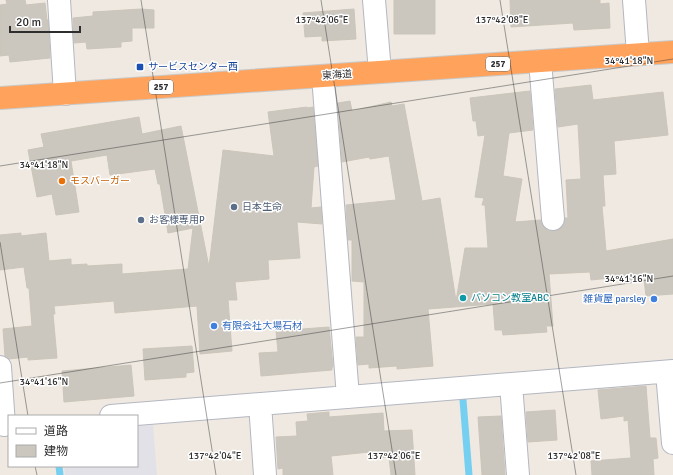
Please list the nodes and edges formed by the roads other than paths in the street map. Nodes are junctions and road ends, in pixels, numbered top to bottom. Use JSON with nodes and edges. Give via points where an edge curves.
{"nodes":[{"id":1,"x":59,"y":0,"type":"edge"},
{"id":2,"x":374,"y":0,"type":"edge"},
{"id":3,"x":634,"y":0,"type":"edge"},
{"id":4,"x":673,"y":52,"type":"edge"},
{"id":5,"x":638,"y":54,"type":"junction"},
{"id":6,"x":540,"y":61,"type":"junction"},
{"id":7,"x":380,"y":72,"type":"junction"},
{"id":8,"x":323,"y":76,"type":"junction"},
{"id":9,"x":65,"y":94,"type":"junction"},
{"id":10,"x":0,"y":98,"type":"edge"},
{"id":11,"x":553,"y":219,"type":"dead end"},
{"id":12,"x":0,"y":367,"type":"edge"},
{"id":13,"x":670,"y":371,"type":"edge"},
{"id":14,"x":511,"y":384,"type":"junction"},
{"id":15,"x":348,"y":397,"type":"junction"},
{"id":16,"x":260,"y":404,"type":"junction"},
{"id":17,"x":123,"y":415,"type":"edge"},
{"id":18,"x":4,"y":425,"type":"edge"},
{"id":19,"x":673,"y":443,"type":"edge"},
{"id":20,"x":265,"y":475,"type":"edge"},
{"id":21,"x":518,"y":475,"type":"edge"}],
"edges":[{"from":1,"to":9,"type":"street"},
{"from":2,"to":7,"type":"street"},
{"from":3,"to":5,"type":"street"},
{"from":4,"to":5,"type":"highway","name":"東海道","number":"257"},
{"from":5,"to":6,"type":"highway","name":"東海道","number":"257"},
{"from":6,"to":7,"type":"highway","name":"東海道","number":"257"},
{"from":6,"to":11,"type":"street"},
{"from":7,"to":8,"type":"highway","name":"東海道","number":"257"},
{"from":8,"to":9,"type":"highway","name":"東海道","number":"257"},
{"from":8,"to":15,"type":"street"},
{"from":9,"to":10,"type":"highway","name":"東海道","number":"257"},
{"from":12,"to":18,"type":"street"},
{"from":13,"to":14,"type":"street"},
{"from":13,"to":19,"type":"street"},
{"from":14,"to":15,"type":"street"},
{"from":14,"to":21,"type":"street"},
{"from":15,"to":16,"type":"street"},
{"from":16,"to":17,"type":"street"},
{"from":16,"to":20,"type":"street"}]}
